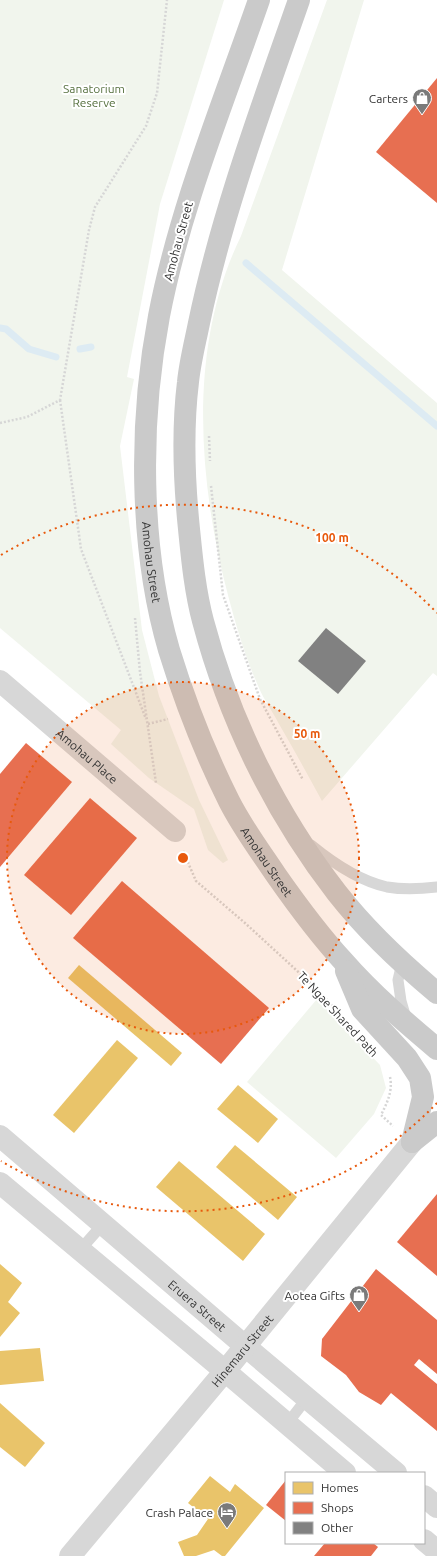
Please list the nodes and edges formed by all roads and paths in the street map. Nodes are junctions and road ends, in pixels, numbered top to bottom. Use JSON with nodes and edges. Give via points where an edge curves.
{"nodes":[{"id":1,"x":167,"y":0,"type":"edge"},
{"id":2,"x":259,"y":0,"type":"edge"},
{"id":3,"x":299,"y":0,"type":"edge"},
{"id":4,"x":60,"y":400,"type":"junction"},
{"id":5,"x":0,"y":423,"type":"edge"},
{"id":6,"x":209,"y":434,"type":"dead end"},
{"id":7,"x":210,"y":464,"type":"dead end"},
{"id":8,"x":210,"y":478,"type":"dead end"},
{"id":9,"x":0,"y":680,"type":"edge"},
{"id":10,"x":148,"y":724,"type":"dead end"},
{"id":11,"x":303,"y":780,"type":"dead end"},
{"id":12,"x":292,"y":830,"type":"junction"},
{"id":13,"x":175,"y":831,"type":"dead end"},
{"id":14,"x":196,"y":880,"type":"dead end"},
{"id":15,"x":437,"y":887,"type":"edge"},
{"id":16,"x":342,"y":960,"type":"junction"},
{"id":17,"x":402,"y":963,"type":"junction"},
{"id":18,"x":437,"y":993,"type":"edge"},
{"id":19,"x":338,"y":1012,"type":"dead end"},
{"id":20,"x":408,"y":1025,"type":"junction"},
{"id":21,"x":437,"y":1050,"type":"edge"},
{"id":22,"x":389,"y":1072,"type":"dead end"},
{"id":23,"x":437,"y":1122,"type":"edge"},
{"id":24,"x":0,"y":1136,"type":"edge"},
{"id":25,"x":405,"y":1136,"type":"junction"},
{"id":26,"x":0,"y":1184,"type":"edge"},
{"id":27,"x":103,"y":1224,"type":"junction"},
{"id":28,"x":80,"y":1250,"type":"junction"},
{"id":29,"x":245,"y":1346,"type":"junction"},
{"id":30,"x":225,"y":1371,"type":"junction"},
{"id":31,"x":307,"y":1398,"type":"junction"},
{"id":32,"x":287,"y":1424,"type":"junction"},
{"id":33,"x":344,"y":1472,"type":"edge"},
{"id":34,"x":395,"y":1472,"type":"edge"},
{"id":35,"x":425,"y":1497,"type":"edge"},
{"id":36,"x":437,"y":1507,"type":"edge"},
{"id":37,"x":425,"y":1541,"type":"edge"},
{"id":38,"x":437,"y":1551,"type":"edge"},
{"id":39,"x":70,"y":1556,"type":"edge"}],
"edges":[{"from":1,"to":4,"type":"path","via":[[157,93],[151,113],[146,126],[95,207]]},
{"from":2,"to":16,"type":"main road","name":"Amohau Street","via":[[176,243],[159,317],[148,388],[145,482],[150,550],[157,599],[169,648],[190,713],[230,803],[299,908]]},
{"from":3,"to":12,"type":"main road","via":[[247,151],[210,273],[188,381],[184,441],[186,501],[202,618],[221,680],[248,745]]},
{"from":4,"to":5,"type":"path","via":[[27,418]]},
{"from":4,"to":10,"type":"path","via":[[81,549]]},
{"from":6,"to":7,"type":"path"},
{"from":8,"to":11,"type":"path","via":[[224,595],[260,699]]},
{"from":9,"to":13,"type":"street","name":"Amohau Place"},
{"from":12,"to":15,"type":"lane","via":[[326,858],[363,878],[387,887],[417,890]]},
{"from":12,"to":17,"type":"main road","via":[[338,895]]},
{"from":14,"to":19,"type":"path","name":"Te Ngae Shared Path","via":[[318,990]]},
{"from":16,"to":20,"type":"main road","name":"Amohau Street"},
{"from":16,"to":25,"type":"main road","via":[[362,1009],[407,1058],[420,1078],[423,1097]]},
{"from":17,"to":18,"type":"main road"},
{"from":17,"to":20,"type":"lane","via":[[398,980]]},
{"from":20,"to":21,"type":"main road","name":"Amohau Street"},
{"from":22,"to":25,"type":"path","via":[[392,1084],[381,1115]]},
{"from":23,"to":25,"type":"main road"},
{"from":24,"to":27,"type":"street","name":"Eruera Street"},
{"from":25,"to":29,"type":"street","name":"Hinemaru Street"},
{"from":26,"to":28,"type":"street"},
{"from":27,"to":28,"type":"lane"},
{"from":27,"to":29,"type":"street","name":"Eruera Street"},
{"from":28,"to":30,"type":"street"},
{"from":29,"to":30,"type":"street","name":"Hinemaru Street"},
{"from":29,"to":31,"type":"street","name":"Eruera Street"},
{"from":30,"to":32,"type":"street"},
{"from":30,"to":39,"type":"street","name":"Hinemaru Street"},
{"from":31,"to":32,"type":"lane"},
{"from":31,"to":34,"type":"street","name":"Eruera Street"},
{"from":32,"to":33,"type":"street"},
{"from":35,"to":36,"type":"street"},
{"from":37,"to":38,"type":"street"}]}
